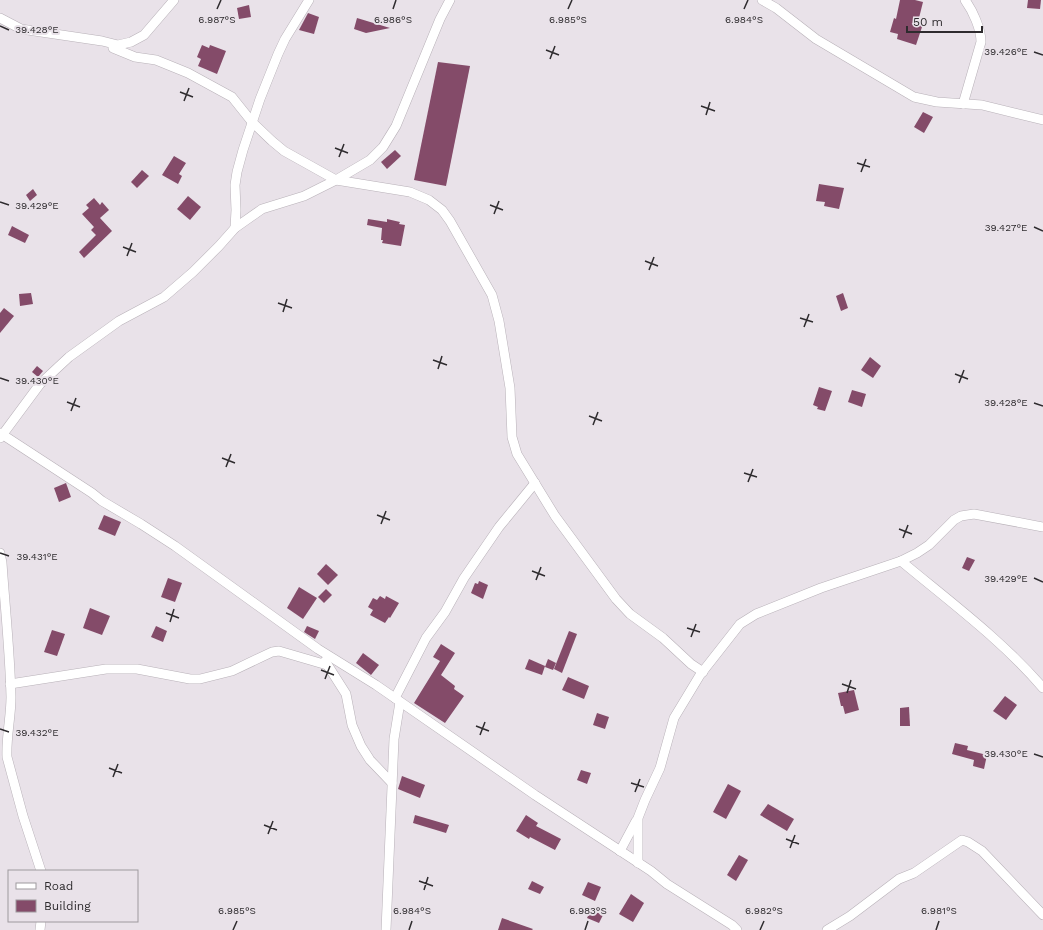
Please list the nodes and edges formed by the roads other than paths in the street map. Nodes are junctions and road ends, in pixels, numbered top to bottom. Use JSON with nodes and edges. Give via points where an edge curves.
{"nodes":[{"id":1,"x":174,"y":0,"type":"edge"},
{"id":2,"x":309,"y":0,"type":"edge"},
{"id":3,"x":450,"y":0,"type":"edge"},
{"id":4,"x":762,"y":0,"type":"edge"},
{"id":5,"x":965,"y":0,"type":"edge"},
{"id":6,"x":0,"y":18,"type":"edge"},
{"id":7,"x":113,"y":48,"type":"dead end"},
{"id":8,"x":963,"y":104,"type":"junction"},
{"id":9,"x":1043,"y":120,"type":"edge"},
{"id":10,"x":252,"y":122,"type":"junction"},
{"id":11,"x":336,"y":180,"type":"junction"},
{"id":12,"x":235,"y":228,"type":"junction"},
{"id":13,"x":1,"y":435,"type":"edge"},
{"id":14,"x":535,"y":483,"type":"junction"},
{"id":15,"x":1043,"y":527,"type":"edge"},
{"id":16,"x":0,"y":553,"type":"edge"},
{"id":17,"x":902,"y":561,"type":"junction"},
{"id":18,"x":318,"y":649,"type":"junction"},
{"id":19,"x":327,"y":665,"type":"junction"},
{"id":20,"x":703,"y":672,"type":"junction"},
{"id":21,"x":10,"y":684,"type":"junction"},
{"id":22,"x":1043,"y":688,"type":"edge"},
{"id":23,"x":398,"y":700,"type":"junction"},
{"id":24,"x":392,"y":783,"type":"junction"},
{"id":25,"x":638,"y":818,"type":"junction"},
{"id":26,"x":620,"y":851,"type":"junction"},
{"id":27,"x":638,"y":863,"type":"junction"},
{"id":28,"x":41,"y":870,"type":"edge"},
{"id":29,"x":1043,"y":915,"type":"edge"},
{"id":30,"x":386,"y":930,"type":"edge"},
{"id":31,"x":737,"y":930,"type":"edge"},
{"id":32,"x":827,"y":930,"type":"edge"}],
"edges":[{"from":1,"to":6,"type":"street","via":[[144,35],[118,45],[22,29]]},
{"from":2,"to":10,"type":"street","via":[[285,39],[266,81]]},
{"from":3,"to":11,"type":"street","via":[[396,126],[370,160]]},
{"from":4,"to":8,"type":"street","via":[[816,39],[914,97]]},
{"from":5,"to":8,"type":"street","via":[[976,22],[981,42]]},
{"from":7,"to":10,"type":"street","via":[[135,57],[156,60],[188,73],[232,97]]},
{"from":8,"to":9,"type":"street","via":[[982,105]]},
{"from":10,"to":11,"type":"street","via":[[284,150]]},
{"from":10,"to":12,"type":"street","via":[[237,172]]},
{"from":11,"to":12,"type":"street","via":[[304,196],[262,209]]},
{"from":11,"to":14,"type":"street","via":[[410,192],[429,200],[442,210],[450,221],[492,295],[510,388],[512,437],[517,454]]},
{"from":12,"to":13,"type":"street","via":[[198,267],[164,297],[119,321],[69,357],[40,384]]},
{"from":13,"to":18,"type":"street","via":[[175,546]]},
{"from":14,"to":20,"type":"street","via":[[555,516],[616,599],[630,614]]},
{"from":14,"to":23,"type":"street","via":[[499,527],[426,638]]},
{"from":15,"to":17,"type":"street","via":[[995,517],[967,515],[954,520],[929,545]]},
{"from":16,"to":21,"type":"street"},
{"from":17,"to":20,"type":"street","via":[[821,588],[756,614],[740,624]]},
{"from":17,"to":22,"type":"street","via":[[990,637]]},
{"from":18,"to":19,"type":"street"},
{"from":18,"to":23,"type":"street"},
{"from":19,"to":21,"type":"street","via":[[279,651],[232,671],[200,679],[138,669],[106,668]]},
{"from":19,"to":24,"type":"street","via":[[346,694],[352,725],[361,746],[370,760]]},
{"from":20,"to":25,"type":"street","via":[[674,718],[660,768]]},
{"from":21,"to":28,"type":"street","via":[[11,705],[6,748],[8,766]]},
{"from":23,"to":24,"type":"street"},
{"from":23,"to":26,"type":"street"},
{"from":24,"to":30,"type":"street"},
{"from":25,"to":26,"type":"street"},
{"from":25,"to":27,"type":"street"},
{"from":26,"to":27,"type":"street"},
{"from":27,"to":31,"type":"street","via":[[726,920]]},
{"from":29,"to":32,"type":"street","via":[[982,851],[962,840],[914,873],[898,879],[850,916]]}]}
